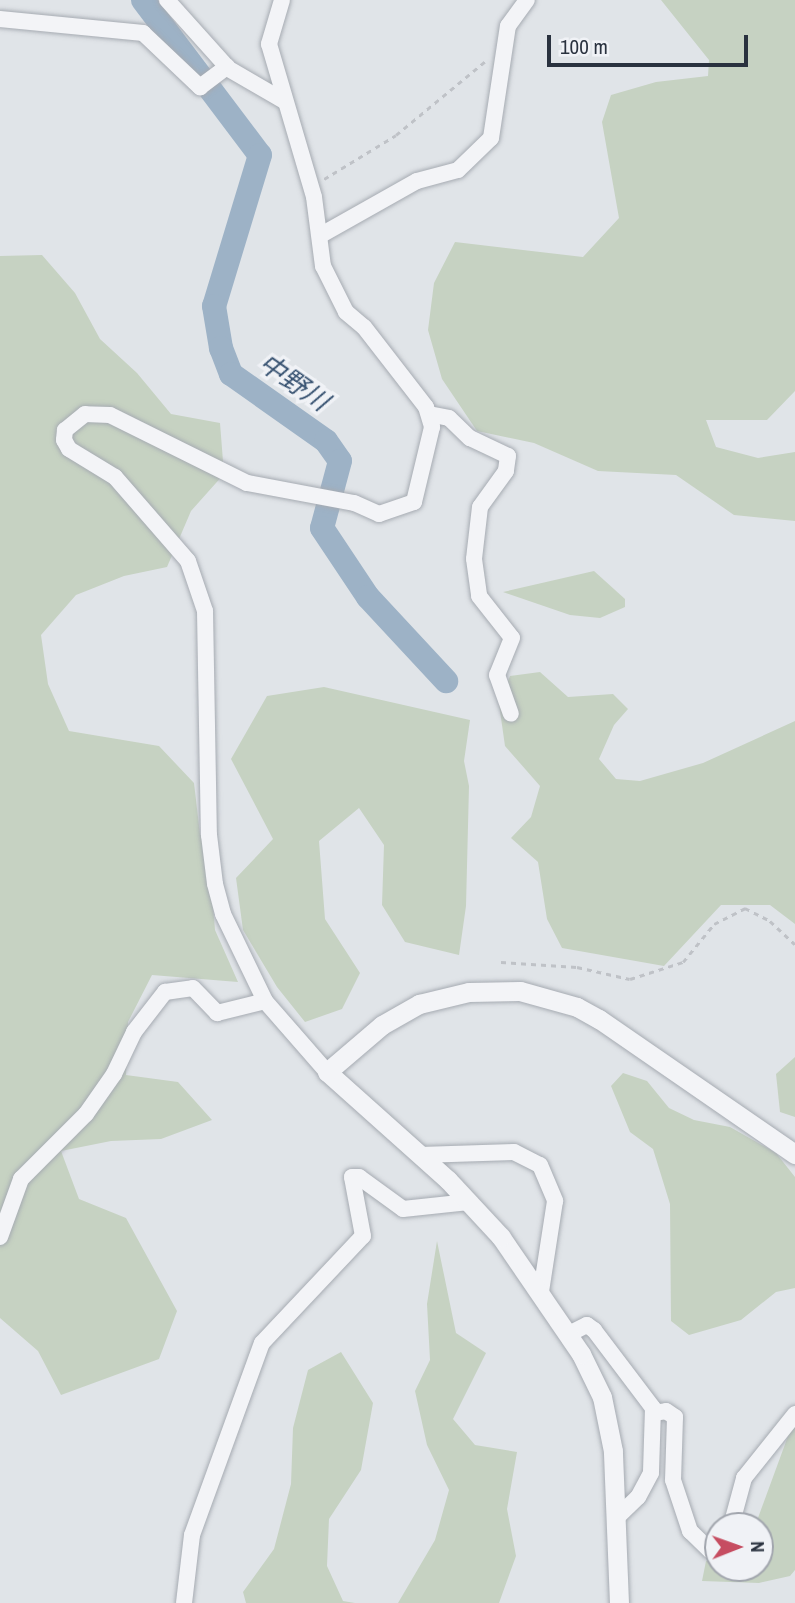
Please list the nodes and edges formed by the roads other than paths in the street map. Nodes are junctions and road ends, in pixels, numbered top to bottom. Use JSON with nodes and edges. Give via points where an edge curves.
{"nodes":[{"id":1,"x":167,"y":0,"type":"edge"},
{"id":2,"x":282,"y":0,"type":"edge"},
{"id":3,"x":527,"y":0,"type":"edge"},
{"id":4,"x":0,"y":19,"type":"edge"},
{"id":5,"x":227,"y":67,"type":"junction"},
{"id":6,"x":284,"y":101,"type":"junction"},
{"id":7,"x":321,"y":235,"type":"junction"},
{"id":8,"x":429,"y":414,"type":"junction"},
{"id":9,"x":511,"y":714,"type":"dead end"},
{"id":10,"x":265,"y":1001,"type":"junction"},
{"id":11,"x":327,"y":1072,"type":"junction"},
{"id":12,"x":795,"y":1154,"type":"edge"},
{"id":13,"x":420,"y":1155,"type":"junction"},
{"id":14,"x":469,"y":1202,"type":"junction"},
{"id":15,"x":0,"y":1237,"type":"edge"},
{"id":16,"x":541,"y":1292,"type":"junction"},
{"id":17,"x":569,"y":1334,"type":"junction"},
{"id":18,"x":654,"y":1413,"type":"junction"},
{"id":19,"x":795,"y":1414,"type":"edge"},
{"id":20,"x":735,"y":1512,"type":"edge"},
{"id":21,"x":618,"y":1516,"type":"junction"},
{"id":22,"x":704,"y":1544,"type":"edge"},
{"id":23,"x":184,"y":1603,"type":"edge"},
{"id":24,"x":620,"y":1603,"type":"edge"}],
"edges":[{"from":1,"to":5,"type":"street"},
{"from":2,"to":6,"type":"street","via":[[269,44]]},
{"from":3,"to":7,"type":"street","via":[[508,26],[491,138],[458,170],[417,181]]},
{"from":4,"to":5,"type":"street","via":[[143,33],[200,87]]},
{"from":5,"to":6,"type":"street"},
{"from":6,"to":7,"type":"street"},
{"from":7,"to":8,"type":"street","via":[[323,266],[346,312],[364,327]]},
{"from":8,"to":9,"type":"street","via":[[449,418],[470,438],[508,456],[506,471],[480,507],[474,559],[479,596],[512,638],[497,675]]},
{"from":8,"to":10,"type":"street","via":[[432,427],[414,502],[379,514],[346,501],[247,483],[110,415],[85,414],[65,430],[69,449],[115,477],[150,512],[188,561],[197,583],[205,611],[209,835],[215,884],[223,914]]},
{"from":10,"to":11,"type":"street"},
{"from":10,"to":15,"type":"street","via":[[217,1013],[193,988],[165,992],[134,1032],[114,1074],[86,1114],[21,1179]]},
{"from":11,"to":12,"type":"street","via":[[382,1025],[419,1004],[469,992],[520,991],[599,1019]]},
{"from":11,"to":13,"type":"street"},
{"from":13,"to":14,"type":"street"},
{"from":13,"to":16,"type":"street","via":[[514,1152],[540,1164],[555,1201]]},
{"from":14,"to":16,"type":"street"},
{"from":14,"to":23,"type":"street","via":[[415,1212],[352,1177],[363,1216],[363,1236],[262,1343],[192,1535]]},
{"from":16,"to":17,"type":"street"},
{"from":17,"to":18,"type":"street","via":[[587,1325],[594,1329]]},
{"from":17,"to":21,"type":"street","via":[[602,1397],[614,1451]]},
{"from":18,"to":21,"type":"street","via":[[651,1473],[638,1497]]},
{"from":18,"to":22,"type":"street","via":[[666,1411],[675,1417],[673,1480],[690,1531]]},
{"from":19,"to":20,"type":"street","via":[[744,1478]]},
{"from":21,"to":24,"type":"street"}]}
